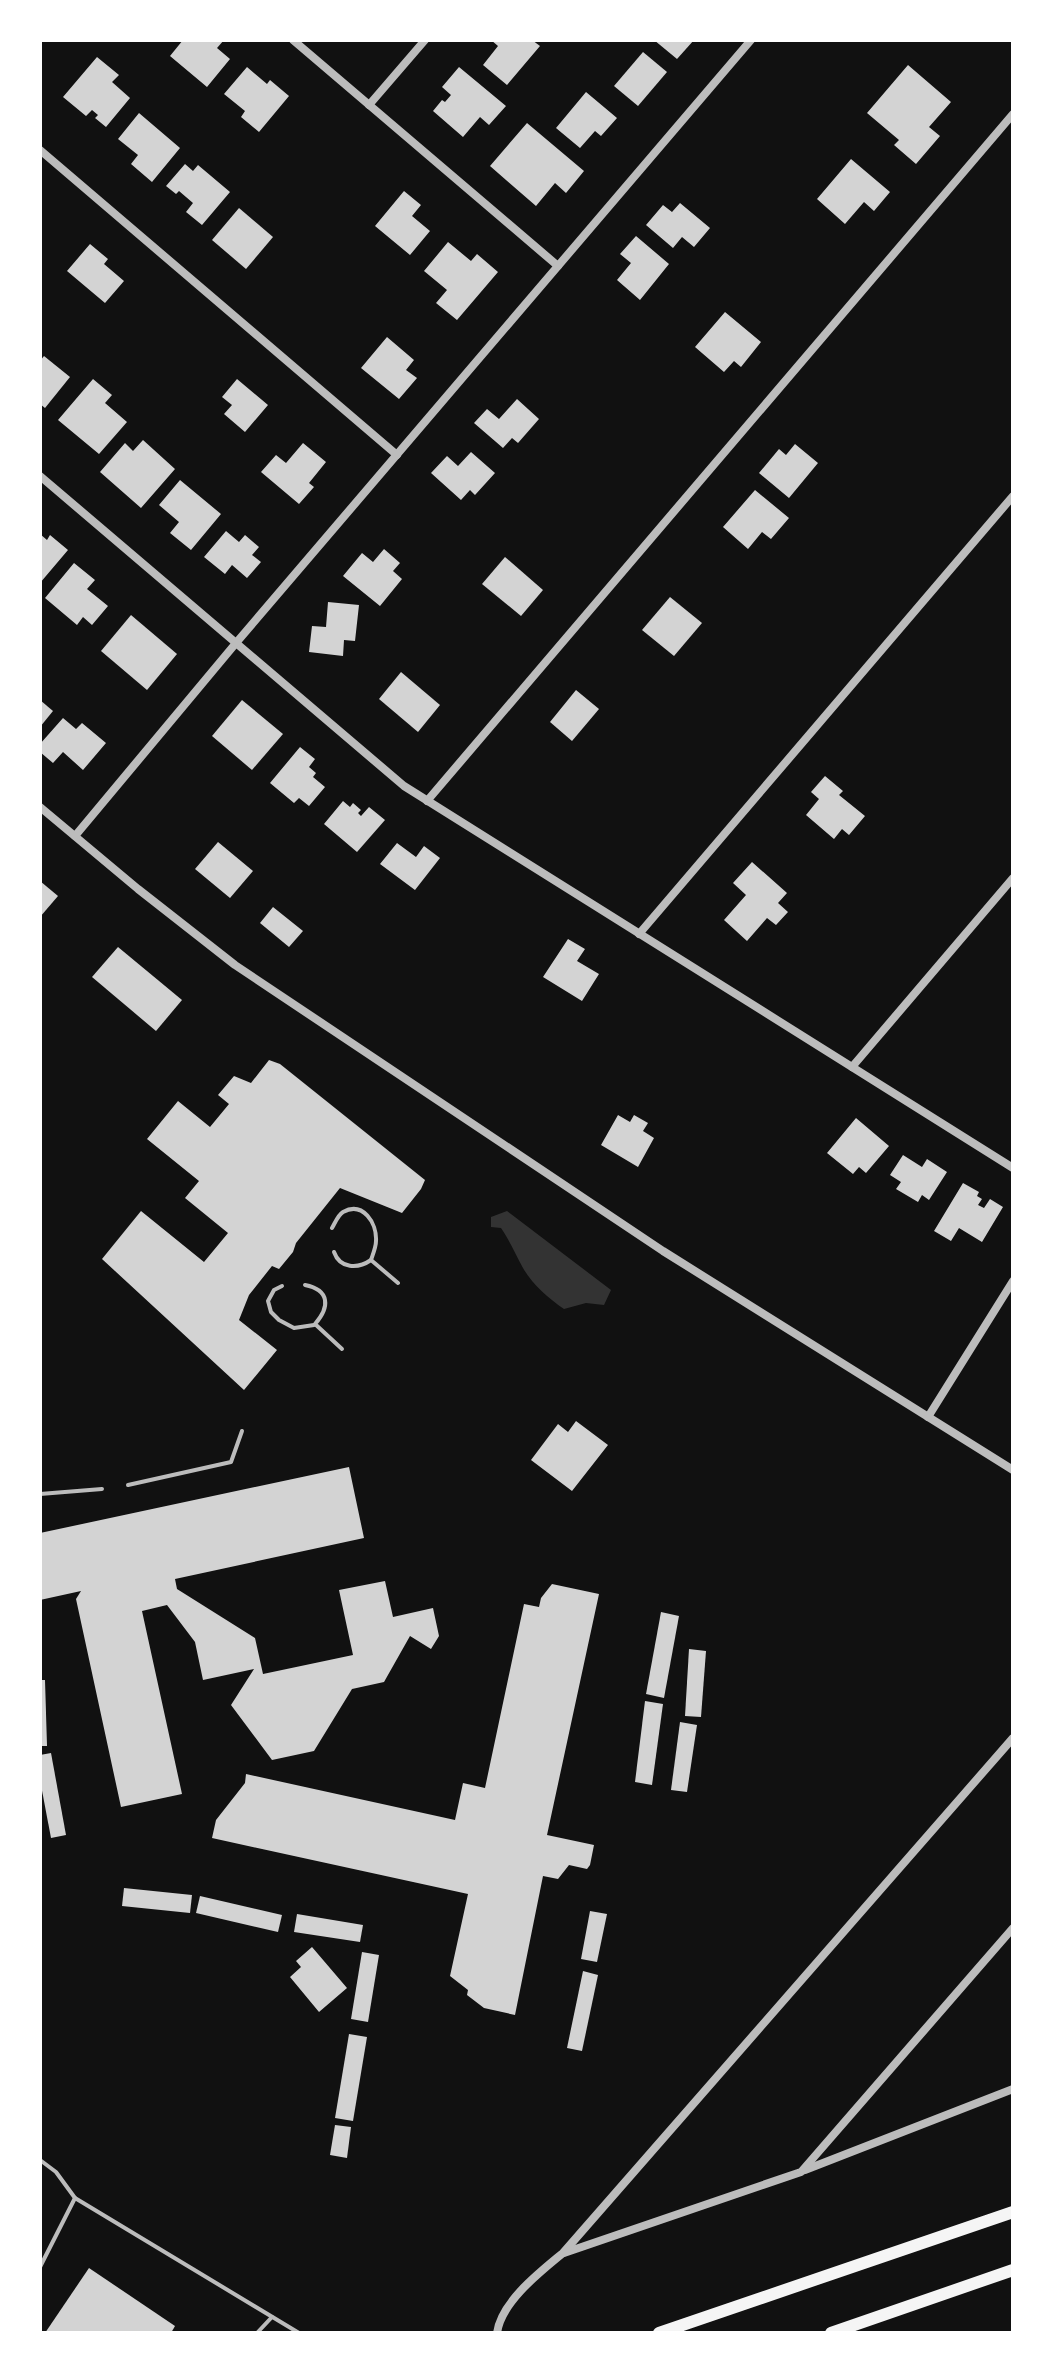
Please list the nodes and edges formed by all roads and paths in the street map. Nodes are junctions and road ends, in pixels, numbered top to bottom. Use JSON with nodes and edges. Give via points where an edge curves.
{"nodes":[{"id":1,"x":293,"y":40,"type":"edge"},
{"id":2,"x":425,"y":40,"type":"edge"},
{"id":3,"x":751,"y":40,"type":"edge"},
{"id":4,"x":369,"y":105,"type":"junction"},
{"id":5,"x":1013,"y":114,"type":"edge"},
{"id":6,"x":40,"y":150,"type":"edge"},
{"id":7,"x":558,"y":266,"type":"junction"},
{"id":8,"x":397,"y":455,"type":"junction"},
{"id":9,"x":40,"y":476,"type":"edge"},
{"id":10,"x":1013,"y":496,"type":"edge"},
{"id":11,"x":236,"y":643,"type":"junction"},
{"id":12,"x":427,"y":801,"type":"junction"},
{"id":13,"x":40,"y":807,"type":"edge"},
{"id":14,"x":75,"y":836,"type":"junction"},
{"id":15,"x":1013,"y":878,"type":"edge"},
{"id":16,"x":639,"y":934,"type":"junction"},
{"id":17,"x":852,"y":1067,"type":"junction"},
{"id":18,"x":1013,"y":1168,"type":"edge"},
{"id":19,"x":332,"y":1228,"type":"dead end"},
{"id":20,"x":334,"y":1252,"type":"dead end"},
{"id":21,"x":371,"y":1260,"type":"junction"},
{"id":22,"x":1013,"y":1281,"type":"edge"},
{"id":23,"x":398,"y":1283,"type":"dead end"},
{"id":24,"x":305,"y":1285,"type":"dead end"},
{"id":25,"x":282,"y":1286,"type":"dead end"},
{"id":26,"x":315,"y":1324,"type":"junction"},
{"id":27,"x":342,"y":1349,"type":"dead end"},
{"id":28,"x":928,"y":1417,"type":"junction"},
{"id":29,"x":242,"y":1431,"type":"dead end"},
{"id":30,"x":1013,"y":1470,"type":"edge"},
{"id":31,"x":128,"y":1485,"type":"dead end"},
{"id":32,"x":102,"y":1489,"type":"dead end"},
{"id":33,"x":40,"y":1494,"type":"edge"},
{"id":34,"x":1013,"y":1738,"type":"edge"},
{"id":35,"x":1013,"y":1928,"type":"edge"},
{"id":36,"x":1013,"y":2089,"type":"edge"},
{"id":37,"x":40,"y":2160,"type":"edge"},
{"id":38,"x":801,"y":2172,"type":"junction"},
{"id":39,"x":75,"y":2198,"type":"junction"},
{"id":40,"x":1013,"y":2212,"type":"edge"},
{"id":41,"x":563,"y":2253,"type":"junction"},
{"id":42,"x":40,"y":2267,"type":"edge"},
{"id":43,"x":1013,"y":2270,"type":"edge"},
{"id":44,"x":272,"y":2317,"type":"junction"},
{"id":45,"x":257,"y":2333,"type":"edge"},
{"id":46,"x":299,"y":2333,"type":"edge"},
{"id":47,"x":497,"y":2333,"type":"edge"},
{"id":48,"x":659,"y":2333,"type":"edge"},
{"id":49,"x":831,"y":2333,"type":"edge"}],
"edges":[{"from":1,"to":4,"type":"street"},
{"from":2,"to":4,"type":"street"},
{"from":3,"to":7,"type":"street"},
{"from":4,"to":7,"type":"street"},
{"from":5,"to":12,"type":"street"},
{"from":6,"to":8,"type":"street"},
{"from":7,"to":8,"type":"street"},
{"from":8,"to":11,"type":"street"},
{"from":9,"to":11,"type":"street"},
{"from":10,"to":16,"type":"street"},
{"from":11,"to":12,"type":"street"},
{"from":11,"to":14,"type":"street"},
{"from":12,"to":16,"type":"street"},
{"from":13,"to":14,"type":"street"},
{"from":14,"to":28,"type":"street","via":[[235,965],[663,1251]]},
{"from":15,"to":17,"type":"street"},
{"from":16,"to":17,"type":"street"},
{"from":17,"to":18,"type":"street"},
{"from":19,"to":21,"type":"lane","via":[[344,1211],[369,1215],[377,1242]]},
{"from":20,"to":21,"type":"lane","via":[[350,1267]]},
{"from":21,"to":23,"type":"lane"},
{"from":22,"to":28,"type":"street"},
{"from":24,"to":26,"type":"lane","via":[[323,1294],[326,1307]]},
{"from":25,"to":26,"type":"lane","via":[[268,1301],[271,1312],[294,1328]]},
{"from":26,"to":27,"type":"lane"},
{"from":28,"to":30,"type":"street"},
{"from":29,"to":31,"type":"lane","via":[[231,1462]]},
{"from":32,"to":33,"type":"lane"},
{"from":34,"to":41,"type":"street"},
{"from":35,"to":38,"type":"street"},
{"from":36,"to":38,"type":"street"},
{"from":37,"to":39,"type":"lane"},
{"from":38,"to":41,"type":"street"},
{"from":39,"to":42,"type":"lane"},
{"from":39,"to":44,"type":"lane"},
{"from":40,"to":48,"type":"main road"},
{"from":41,"to":47,"type":"street","via":[[522,2290]]},
{"from":43,"to":49,"type":"main road"},
{"from":44,"to":45,"type":"lane"},
{"from":44,"to":46,"type":"lane"}]}
